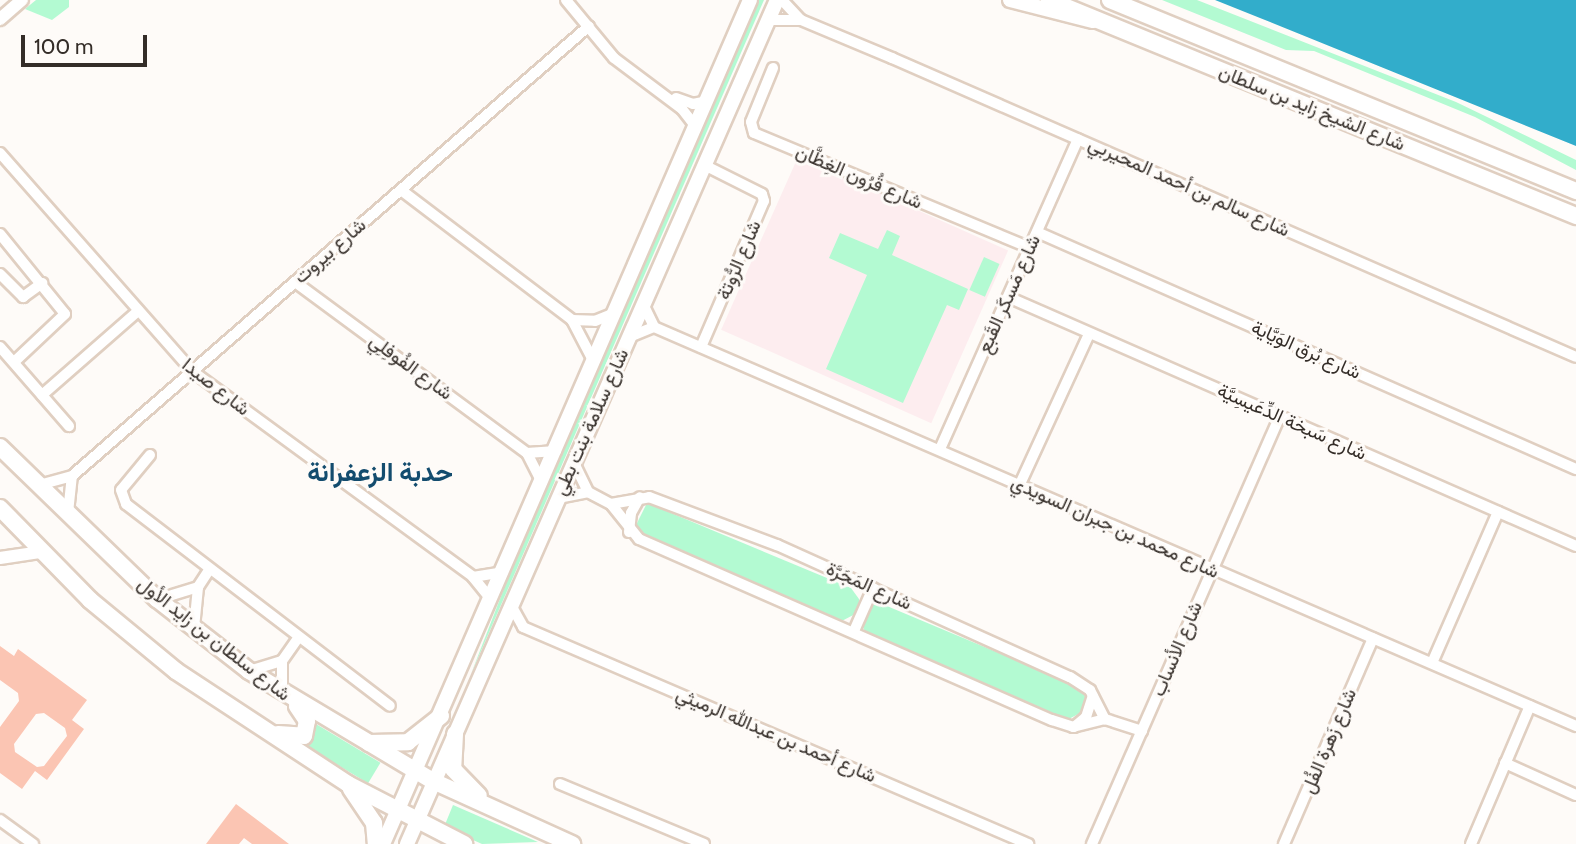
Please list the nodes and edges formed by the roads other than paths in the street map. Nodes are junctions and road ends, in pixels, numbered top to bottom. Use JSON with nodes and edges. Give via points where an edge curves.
{"nodes":[{"id":1,"x":22,"y":0,"type":"edge"},
{"id":2,"x":566,"y":0,"type":"edge"},
{"id":3,"x":750,"y":0,"type":"edge"},
{"id":4,"x":779,"y":0,"type":"edge"},
{"id":5,"x":1010,"y":0,"type":"edge"},
{"id":6,"x":1049,"y":0,"type":"edge"},
{"id":7,"x":1110,"y":0,"type":"edge"},
{"id":8,"x":0,"y":19,"type":"edge"},
{"id":9,"x":768,"y":20,"type":"junction"},
{"id":10,"x":800,"y":20,"type":"junction"},
{"id":11,"x":1104,"y":23,"type":"junction"},
{"id":12,"x":589,"y":26,"type":"junction"},
{"id":13,"x":614,"y":54,"type":"junction"},
{"id":14,"x":773,"y":68,"type":"dead end"},
{"id":15,"x":707,"y":101,"type":"junction"},
{"id":16,"x":696,"y":127,"type":"junction"},
{"id":17,"x":1078,"y":139,"type":"junction"},
{"id":18,"x":0,"y":153,"type":"edge"},
{"id":19,"x":704,"y":165,"type":"junction"},
{"id":20,"x":401,"y":190,"type":"junction"},
{"id":21,"x":1576,"y":191,"type":"edge"},
{"id":22,"x":1576,"y":216,"type":"edge"},
{"id":23,"x":1037,"y":232,"type":"junction"},
{"id":24,"x":0,"y":234,"type":"edge"},
{"id":25,"x":1030,"y":248,"type":"junction"},
{"id":26,"x":0,"y":274,"type":"edge"},
{"id":27,"x":295,"y":282,"type":"junction"},
{"id":28,"x":42,"y":283,"type":"junction"},
{"id":29,"x":1008,"y":297,"type":"junction"},
{"id":30,"x":643,"y":304,"type":"junction"},
{"id":31,"x":138,"y":311,"type":"junction"},
{"id":32,"x":615,"y":313,"type":"junction"},
{"id":33,"x":572,"y":320,"type":"junction"},
{"id":34,"x":654,"y":327,"type":"junction"},
{"id":35,"x":1088,"y":334,"type":"junction"},
{"id":36,"x":628,"y":338,"type":"junction"},
{"id":37,"x":701,"y":347,"type":"junction"},
{"id":38,"x":2,"y":353,"type":"edge"},
{"id":39,"x":1576,"y":357,"type":"edge"},
{"id":40,"x":14,"y":362,"type":"junction"},
{"id":41,"x":594,"y":362,"type":"junction"},
{"id":42,"x":192,"y":371,"type":"junction"},
{"id":43,"x":42,"y":395,"type":"junction"},
{"id":44,"x":1279,"y":417,"type":"junction"},
{"id":45,"x":69,"y":426,"type":"dead end"},
{"id":46,"x":0,"y":447,"type":"edge"},
{"id":47,"x":940,"y":449,"type":"junction"},
{"id":48,"x":556,"y":451,"type":"junction"},
{"id":49,"x":527,"y":453,"type":"junction"},
{"id":50,"x":150,"y":454,"type":"dead end"},
{"id":51,"x":574,"y":462,"type":"junction"},
{"id":52,"x":1576,"y":469,"type":"edge"},
{"id":53,"x":72,"y":476,"type":"junction"},
{"id":54,"x":542,"y":483,"type":"junction"},
{"id":55,"x":1020,"y":484,"type":"junction"},
{"id":56,"x":36,"y":485,"type":"junction"},
{"id":57,"x":588,"y":492,"type":"junction"},
{"id":58,"x":640,"y":497,"type":"junction"},
{"id":59,"x":558,"y":498,"type":"junction"},
{"id":60,"x":611,"y":503,"type":"junction"},
{"id":61,"x":0,"y":508,"type":"edge"},
{"id":62,"x":1498,"y":512,"type":"junction"},
{"id":63,"x":68,"y":517,"type":"junction"},
{"id":64,"x":629,"y":532,"type":"junction"},
{"id":65,"x":1576,"y":546,"type":"edge"},
{"id":66,"x":40,"y":552,"type":"junction"},
{"id":67,"x":0,"y":558,"type":"edge"},
{"id":68,"x":209,"y":570,"type":"junction"},
{"id":69,"x":1211,"y":571,"type":"junction"},
{"id":70,"x":503,"y":572,"type":"junction"},
{"id":71,"x":472,"y":577,"type":"junction"},
{"id":72,"x":198,"y":587,"type":"junction"},
{"id":73,"x":873,"y":588,"type":"junction"},
{"id":74,"x":157,"y":599,"type":"junction"},
{"id":75,"x":492,"y":599,"type":"junction"},
{"id":76,"x":511,"y":605,"type":"junction"},
{"id":77,"x":523,"y":627,"type":"junction"},
{"id":78,"x":194,"y":629,"type":"junction"},
{"id":79,"x":854,"y":631,"type":"junction"},
{"id":80,"x":497,"y":636,"type":"junction"},
{"id":81,"x":299,"y":637,"type":"junction"},
{"id":82,"x":1373,"y":638,"type":"junction"},
{"id":83,"x":282,"y":662,"type":"junction"},
{"id":84,"x":1432,"y":663,"type":"junction"},
{"id":85,"x":249,"y":671,"type":"junction"},
{"id":86,"x":1094,"y":696,"type":"junction"},
{"id":87,"x":287,"y":697,"type":"junction"},
{"id":88,"x":390,"y":706,"type":"dead end"},
{"id":89,"x":1530,"y":706,"type":"junction"},
{"id":90,"x":441,"y":716,"type":"junction"},
{"id":91,"x":1105,"y":719,"type":"junction"},
{"id":92,"x":253,"y":724,"type":"junction"},
{"id":93,"x":1576,"y":726,"type":"edge"},
{"id":94,"x":1073,"y":727,"type":"junction"},
{"id":95,"x":1142,"y":731,"type":"junction"},
{"id":96,"x":455,"y":734,"type":"junction"},
{"id":97,"x":359,"y":741,"type":"junction"},
{"id":98,"x":1505,"y":763,"type":"junction"},
{"id":99,"x":417,"y":772,"type":"junction"},
{"id":100,"x":433,"y":781,"type":"junction"},
{"id":101,"x":348,"y":784,"type":"junction"},
{"id":102,"x":560,"y":784,"type":"dead end"},
{"id":103,"x":1576,"y":795,"type":"edge"},
{"id":104,"x":489,"y":804,"type":"junction"},
{"id":105,"x":398,"y":811,"type":"junction"},
{"id":106,"x":0,"y":820,"type":"edge"},
{"id":107,"x":417,"y":821,"type":"junction"},
{"id":108,"x":33,"y":844,"type":"edge"},
{"id":109,"x":376,"y":844,"type":"edge"},
{"id":110,"x":383,"y":844,"type":"edge"},
{"id":111,"x":407,"y":844,"type":"edge"},
{"id":112,"x":464,"y":844,"type":"edge"},
{"id":113,"x":572,"y":844,"type":"edge"},
{"id":114,"x":704,"y":844,"type":"edge"},
{"id":115,"x":1028,"y":844,"type":"edge"},
{"id":116,"x":1092,"y":844,"type":"edge"},
{"id":117,"x":1284,"y":844,"type":"edge"},
{"id":118,"x":1471,"y":844,"type":"edge"}],
"edges":[{"from":1,"to":8,"type":"street"},
{"from":2,"to":12,"type":"street"},
{"from":3,"to":15,"type":"main road","name":"شارع سلامة بنت بطي"},
{"from":4,"to":9,"type":"main road","name":"شارع سلامة بنت بطي"},
{"from":4,"to":10,"type":"street","name":"شارع سالم بن أحمد المحيربي"},
{"from":5,"to":11,"type":"main road","via":[[1051,15]]},
{"from":6,"to":11,"type":"main road","name":"شارع الشيخ زايد بن سلطان"},
{"from":7,"to":21,"type":"main road","name":"شارع الشيخ زايد بن سلطان"},
{"from":9,"to":10,"type":"street","name":"شارع سالم بن أحمد المحيربي"},
{"from":9,"to":19,"type":"main road","name":"شارع سلامة بنت بطي"},
{"from":10,"to":17,"type":"street","name":"شارع سالم بن أحمد المحيربي"},
{"from":11,"to":22,"type":"main road","name":"شارع الشيخ زايد بن سلطان"},
{"from":12,"to":13,"type":"street"},
{"from":12,"to":20,"type":"street","name":"شارع بيروت"},
{"from":13,"to":15,"type":"street","via":[[680,101]]},
{"from":13,"to":16,"type":"street","via":[[687,113]]},
{"from":14,"to":25,"type":"street","name":"شارع قُرُون الغِظَّان","via":[[751,122],[754,133]]},
{"from":15,"to":16,"type":"main road","name":"شارع سلامة بنت بطي"},
{"from":16,"to":32,"type":"main road","name":"شارع سلامة بنت بطي"},
{"from":17,"to":23,"type":"street","name":"شارع مَسكَر القَبع"},
{"from":17,"to":39,"type":"street","name":"شارع سالم بن أحمد المحيربي"},
{"from":18,"to":31,"type":"street","name":"شارع صيدا"},
{"from":19,"to":30,"type":"main road","name":"شارع سلامة بنت بطي"},
{"from":19,"to":37,"type":"street","name":"شارع الرُّوتة","via":[[762,194],[764,201]]},
{"from":20,"to":27,"type":"street","name":"شارع بيروت"},
{"from":20,"to":33,"type":"street"},
{"from":23,"to":25,"type":"street","name":"شارع مَسكَر القَبع"},
{"from":23,"to":52,"type":"street","name":"شارع بُرق الوَيَّاية"},
{"from":24,"to":28,"type":"street"},
{"from":25,"to":29,"type":"street","name":"شارع مَسكَر القَبع"},
{"from":26,"to":28,"type":"street","via":[[23,297]]},
{"from":27,"to":42,"type":"street","name":"شارع بيروت"},
{"from":27,"to":49,"type":"street","name":"شارع الفُوفِلِي"},
{"from":28,"to":40,"type":"street","via":[[64,317]]},
{"from":29,"to":35,"type":"street","name":"شارع سَبخة الدِّعَيسِيَّة"},
{"from":29,"to":47,"type":"street","name":"شارع مَسكَر القَبع"},
{"from":30,"to":34,"type":"street"},
{"from":30,"to":36,"type":"main road","name":"شارع سلامة بنت بطي"},
{"from":31,"to":42,"type":"street","name":"شارع صيدا"},
{"from":31,"to":43,"type":"street"},
{"from":32,"to":33,"type":"street","via":[[596,321]]},
{"from":32,"to":41,"type":"main road","name":"شارع سلامة بنت بطي"},
{"from":33,"to":41,"type":"street"},
{"from":34,"to":36,"type":"street"},
{"from":34,"to":37,"type":"street","name":"شارع محمد بن جبران السويدي"},
{"from":35,"to":44,"type":"street","name":"شارع سَبخة الدِّعَيسِيَّة"},
{"from":35,"to":55,"type":"street"},
{"from":36,"to":51,"type":"main road","name":"شارع سلامة بنت بطي"},
{"from":37,"to":47,"type":"street","name":"شارع محمد بن جبران السويدي"},
{"from":38,"to":40,"type":"street"},
{"from":40,"to":43,"type":"street"},
{"from":41,"to":48,"type":"main road","name":"شارع سلامة بنت بطي"},
{"from":42,"to":53,"type":"street","name":"شارع بيروت"},
{"from":42,"to":71,"type":"street","name":"شارع صيدا"},
{"from":43,"to":45,"type":"street"},
{"from":44,"to":62,"type":"street","name":"شارع سَبخة الدِّعَيسِيَّة"},
{"from":44,"to":69,"type":"street","name":"شارع الأنساب"},
{"from":46,"to":56,"type":"main road","name":"شارع سلطان بن زايد الأول"},
{"from":47,"to":55,"type":"street","name":"شارع محمد بن جبران السويدي"},
{"from":48,"to":49,"type":"street"},
{"from":48,"to":54,"type":"main road","name":"شارع سلامة بنت بطي"},
{"from":49,"to":54,"type":"street","name":"شارع الفُوفِلِي"},
{"from":50,"to":68,"type":"street","via":[[123,486],[122,499]]},
{"from":51,"to":57,"type":"street"},
{"from":51,"to":59,"type":"main road","name":"شارع سلامة بنت بطي"},
{"from":53,"to":56,"type":"street","name":"شارع بيروت"},
{"from":53,"to":63,"type":"street"},
{"from":54,"to":70,"type":"main road","name":"شارع سلامة بنت بطي"},
{"from":55,"to":69,"type":"street","name":"شارع محمد بن جبران السويدي"},
{"from":56,"to":63,"type":"main road","name":"شارع سلطان بن زايد الأول"},
{"from":57,"to":59,"type":"street"},
{"from":57,"to":60,"type":"street"},
{"from":58,"to":60,"type":"street"},
{"from":58,"to":64,"type":"street","via":[[631,513]]},
{"from":58,"to":73,"type":"street","name":"شارع المَجَرَّة","via":[[755,536]]},
{"from":59,"to":76,"type":"main road","name":"شارع سلامة بنت بطي"},
{"from":60,"to":64,"type":"street"},
{"from":61,"to":66,"type":"main road"},
{"from":62,"to":65,"type":"street","name":"شارع سَبخة الدِّعَيسِيَّة"},
{"from":62,"to":84,"type":"street"},
{"from":63,"to":74,"type":"main road","name":"شارع سلطان بن زايد الأول"},
{"from":64,"to":79,"type":"street"},
{"from":66,"to":67,"type":"street"},
{"from":66,"to":92,"type":"main road","via":[[124,631]]},
{"from":68,"to":72,"type":"street"},
{"from":68,"to":81,"type":"street"},
{"from":69,"to":82,"type":"street","name":"شارع محمد بن جبران السويدي"},
{"from":69,"to":95,"type":"street","name":"شارع الأنساب"},
{"from":70,"to":71,"type":"street"},
{"from":70,"to":75,"type":"main road","name":"شارع سلامة بنت بطي"},
{"from":71,"to":75,"type":"street","name":"شارع صيدا"},
{"from":72,"to":74,"type":"street","via":[[180,597]]},
{"from":72,"to":78,"type":"street"},
{"from":73,"to":79,"type":"street"},
{"from":73,"to":86,"type":"street","name":"شارع المَجَرَّة","via":[[1070,677]]},
{"from":74,"to":78,"type":"main road","name":"شارع سلطان بن زايد الأول"},
{"from":75,"to":90,"type":"main road","name":"شارع سلامة بنت بطي"},
{"from":76,"to":77,"type":"street"},
{"from":76,"to":80,"type":"main road","name":"شارع سلامة بنت بطي"},
{"from":77,"to":80,"type":"street"},
{"from":77,"to":115,"type":"street","name":"شارع أحمد بن عبدالله الرميثي"},
{"from":78,"to":85,"type":"main road","name":"شارع سلطان بن زايد الأول"},
{"from":79,"to":94,"type":"street"},
{"from":80,"to":96,"type":"main road","name":"شارع سلامة بنت بطي"},
{"from":81,"to":83,"type":"street"},
{"from":81,"to":88,"type":"street"},
{"from":82,"to":84,"type":"street","name":"شارع محمد بن جبران السويدي"},
{"from":82,"to":117,"type":"street","name":"شارع زَهرة الفُل"},
{"from":83,"to":85,"type":"street"},
{"from":83,"to":87,"type":"street"},
{"from":84,"to":89,"type":"street","name":"شارع محمد بن جبران السويدي"},
{"from":85,"to":87,"type":"main road","name":"شارع سلطان بن زايد الأول"},
{"from":86,"to":91,"type":"street","name":"شارع المَجَرَّة"},
{"from":86,"to":94,"type":"street","via":[[1086,717]]},
{"from":87,"to":92,"type":"main road","via":[[307,721],[304,736],[289,738]]},
{"from":87,"to":97,"type":"main road","name":"شارع سلطان بن زايد الأول"},
{"from":89,"to":93,"type":"street","name":"شارع محمد بن جبران السويدي"},
{"from":89,"to":98,"type":"street"},
{"from":90,"to":97,"type":"main road","via":[[408,742]]},
{"from":90,"to":99,"type":"main road","name":"شارع سلامة بنت بطي"},
{"from":91,"to":94,"type":"street"},
{"from":91,"to":95,"type":"street"},
{"from":92,"to":101,"type":"main road"},
{"from":95,"to":116,"type":"street","name":"شارع الأنساب"},
{"from":96,"to":100,"type":"main road","name":"شارع سلامة بنت بطي"},
{"from":96,"to":104,"type":"main road","via":[[453,769]]},
{"from":97,"to":99,"type":"main road","name":"شارع سلطان بن زايد الأول"},
{"from":98,"to":103,"type":"street"},
{"from":98,"to":118,"type":"street"},
{"from":99,"to":100,"type":"main road","name":"شارع سلطان بن زايد الأول"},
{"from":99,"to":105,"type":"main road","name":"شارع سلامة بنت بطي"},
{"from":100,"to":104,"type":"main road","name":"شارع سلطان بن زايد الأول"},
{"from":100,"to":107,"type":"main road","name":"شارع سلامة بنت بطي"},
{"from":101,"to":105,"type":"main road"},
{"from":101,"to":109,"type":"main road","via":[[374,823]]},
{"from":102,"to":114,"type":"street"},
{"from":104,"to":113,"type":"main road","name":"شارع سلطان بن زايد الأول"},
{"from":105,"to":107,"type":"main road"},
{"from":105,"to":110,"type":"main road","name":"شارع سلامة بنت بطي"},
{"from":106,"to":108,"type":"street"},
{"from":107,"to":111,"type":"main road","name":"شارع سلامة بنت بطي"},
{"from":107,"to":112,"type":"main road"}]}
